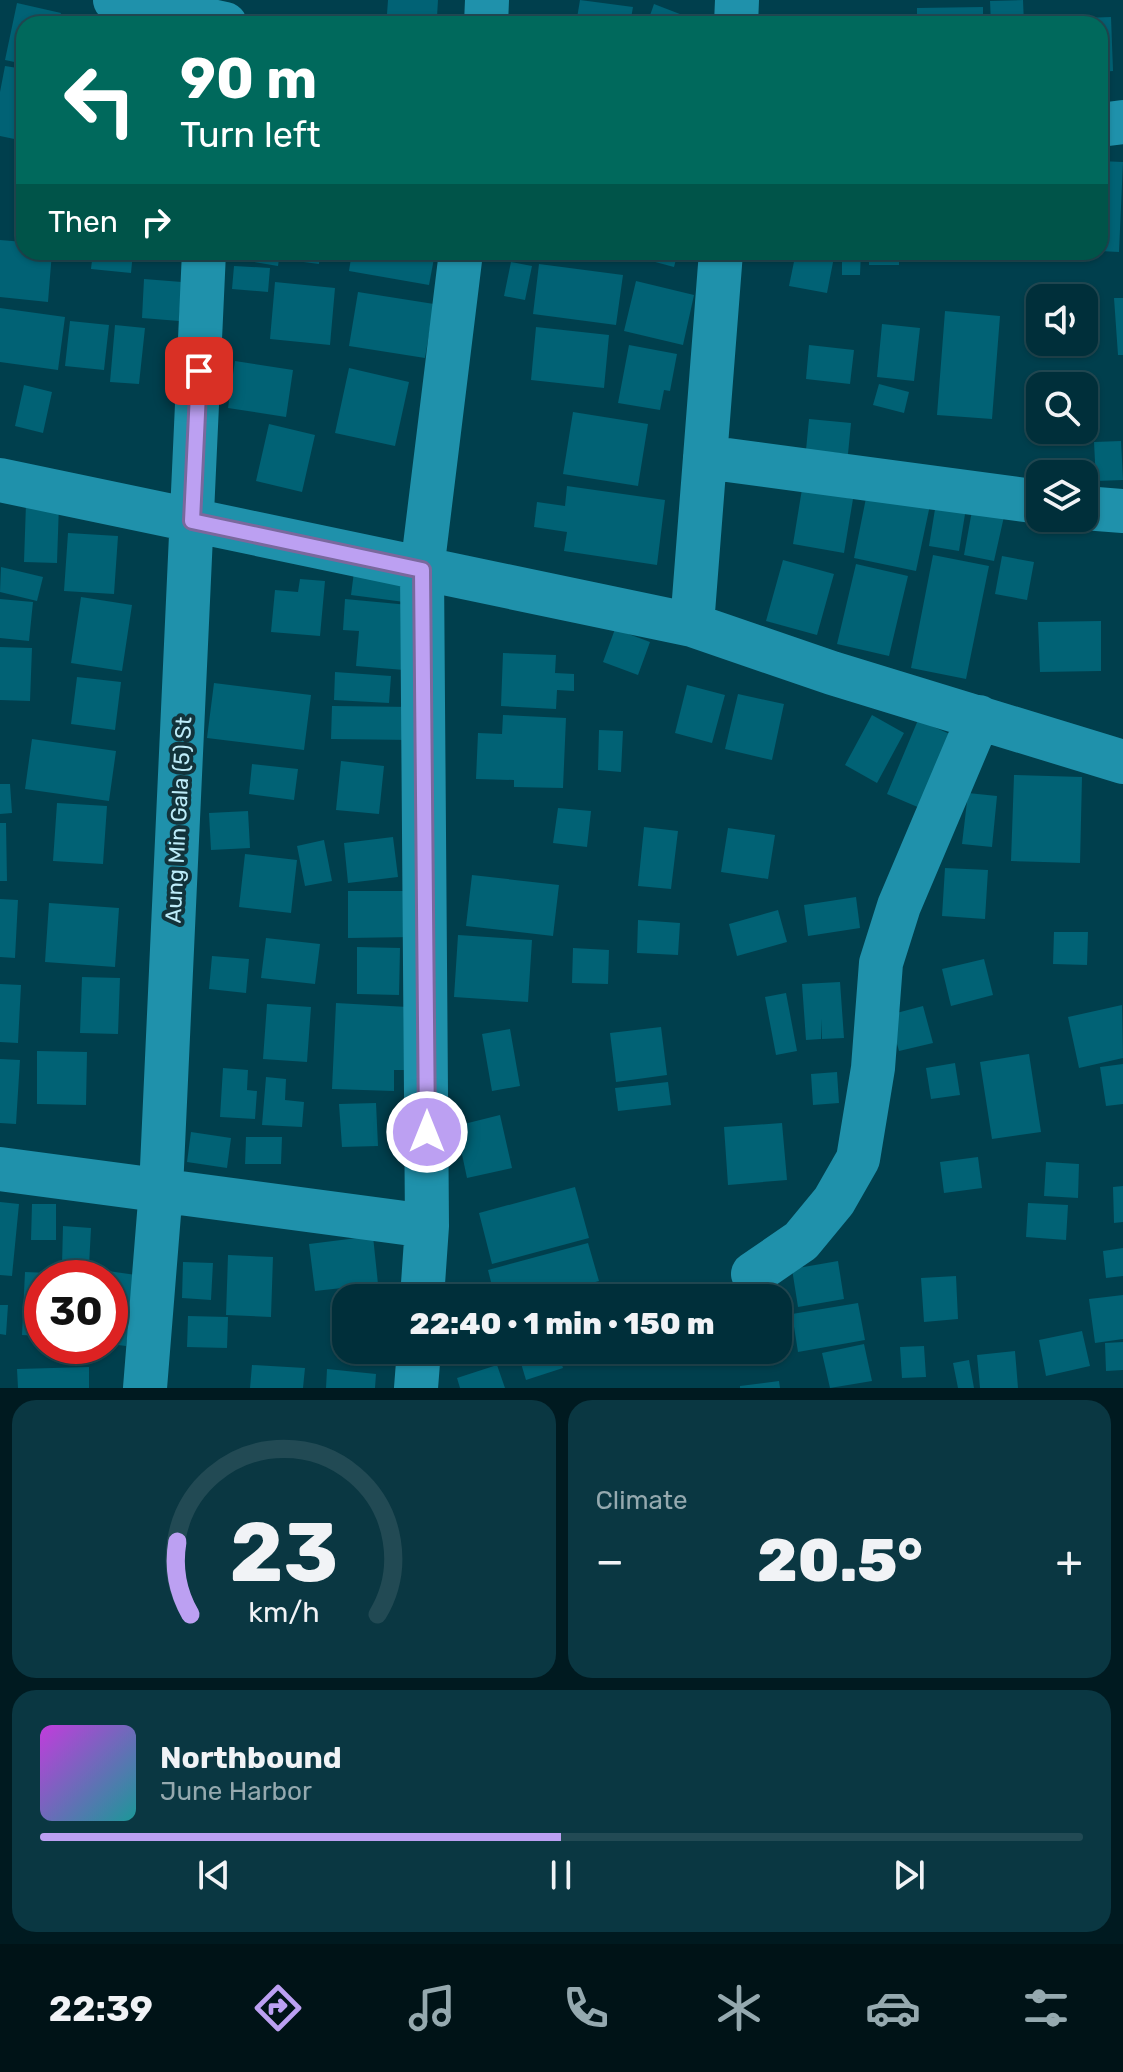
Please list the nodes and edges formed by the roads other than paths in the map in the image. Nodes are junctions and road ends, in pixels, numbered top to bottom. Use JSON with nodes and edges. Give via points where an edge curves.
{"nodes":[{"id":1,"x":115,"y":0,"type":"edge"},
{"id":2,"x":206,"y":16,"type":"edge"},
{"id":3,"x":204,"y":260,"type":"edge"},
{"id":4,"x":460,"y":260,"type":"edge"},
{"id":5,"x":720,"y":260,"type":"edge"},
{"id":6,"x":705,"y":457,"type":"junction"},
{"id":7,"x":0,"y":480,"type":"edge"},
{"id":8,"x":1026,"y":500,"type":"edge"},
{"id":9,"x":1098,"y":509,"type":"edge"},
{"id":10,"x":1123,"y":511,"type":"edge"},
{"id":11,"x":192,"y":521,"type":"junction"},
{"id":12,"x":422,"y":570,"type":"junction"},
{"id":13,"x":692,"y":625,"type":"junction"},
{"id":14,"x":979,"y":717,"type":"junction"},
{"id":15,"x":1123,"y":762,"type":"edge"},
{"id":16,"x":0,"y":1169,"type":"edge"},
{"id":17,"x":161,"y":1189,"type":"junction"},
{"id":18,"x":427,"y":1226,"type":"junction"},
{"id":19,"x":753,"y":1274,"type":"dead end"},
{"id":20,"x":423,"y":1284,"type":"edge"},
{"id":21,"x":418,"y":1364,"type":"edge"},
{"id":22,"x":145,"y":1388,"type":"edge"},
{"id":23,"x":416,"y":1388,"type":"edge"}],
"edges":[{"from":1,"to":2,"type":"street"},
{"from":3,"to":11,"type":"street","name":"Aung Min Gala (5) St"},
{"from":4,"to":12,"type":"street"},
{"from":5,"to":6,"type":"street"},
{"from":6,"to":8,"type":"street"},
{"from":6,"to":13,"type":"street"},
{"from":7,"to":11,"type":"street"},
{"from":9,"to":10,"type":"street"},
{"from":11,"to":12,"type":"street"},
{"from":11,"to":17,"type":"street","name":"Aung Min Gala (5) St"},
{"from":12,"to":13,"type":"street"},
{"from":12,"to":18,"type":"street"},
{"from":13,"to":14,"type":"street"},
{"from":14,"to":15,"type":"street"},
{"from":14,"to":19,"type":"street","via":[[899,906],[881,963],[873,1068],[858,1159],[834,1201],[801,1241]]},
{"from":16,"to":17,"type":"street"},
{"from":17,"to":18,"type":"street"},
{"from":17,"to":22,"type":"street","name":"Aung Min Gala (5) St"},
{"from":18,"to":20,"type":"street"},
{"from":21,"to":23,"type":"street"}]}
